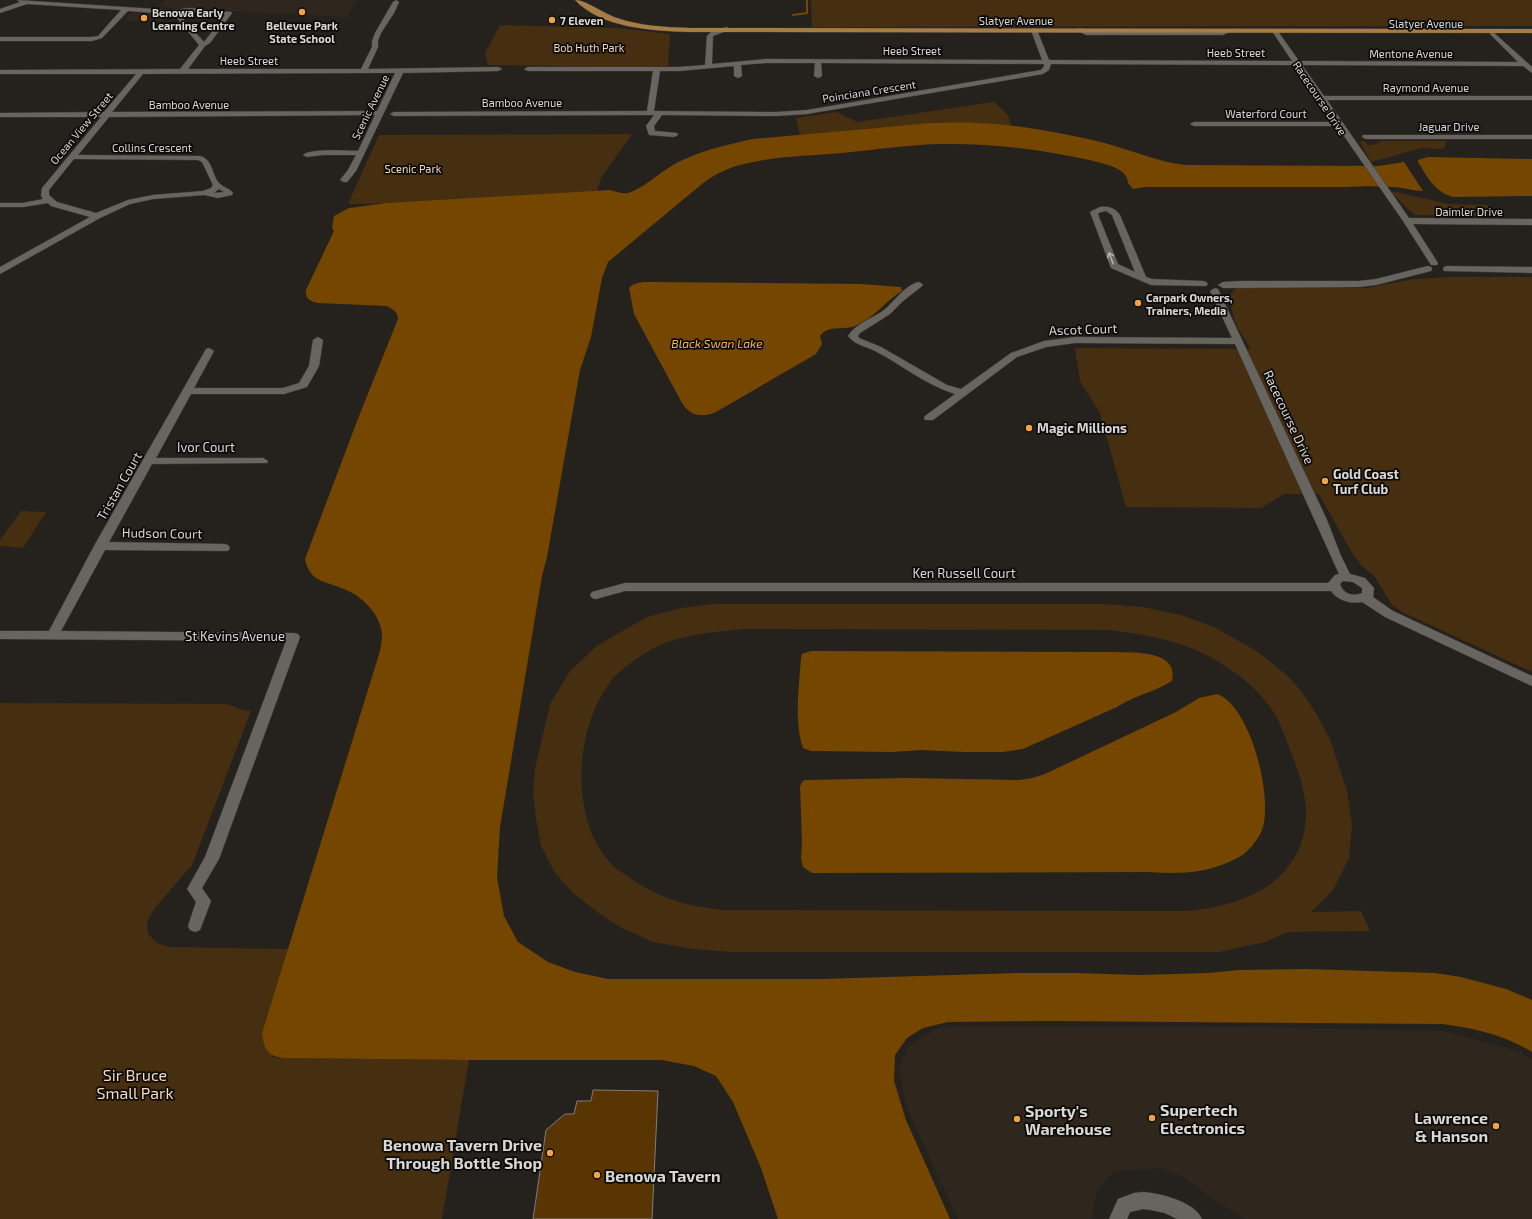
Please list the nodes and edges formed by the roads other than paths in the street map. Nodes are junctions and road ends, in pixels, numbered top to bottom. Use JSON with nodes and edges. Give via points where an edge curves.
{"nodes":[{"id":1,"x":578,"y":0,"type":"edge"},
{"id":2,"x":23,"y":1,"type":"edge"},
{"id":3,"x":396,"y":2,"type":"dead end"},
{"id":4,"x":594,"y":2,"type":"dead end"},
{"id":5,"x":126,"y":9,"type":"junction"},
{"id":6,"x":0,"y":12,"type":"edge"},
{"id":7,"x":171,"y":12,"type":"junction"},
{"id":8,"x":727,"y":29,"type":"joint"},
{"id":9,"x":753,"y":29,"type":"joint"},
{"id":10,"x":689,"y":30,"type":"joint"},
{"id":11,"x":993,"y":30,"type":"joint"},
{"id":12,"x":1034,"y":30,"type":"junction"},
{"id":13,"x":1080,"y":30,"type":"joint"},
{"id":14,"x":1229,"y":31,"type":"joint"},
{"id":15,"x":1275,"y":31,"type":"junction"},
{"id":16,"x":1320,"y":31,"type":"junction"},
{"id":17,"x":1532,"y":32,"type":"edge"},
{"id":18,"x":711,"y":33,"type":"junction"},
{"id":19,"x":1492,"y":33,"type":"junction"},
{"id":20,"x":0,"y":39,"type":"edge"},
{"id":21,"x":203,"y":45,"type":"junction"},
{"id":22,"x":818,"y":61,"type":"junction"},
{"id":23,"x":1047,"y":62,"type":"junction"},
{"id":24,"x":738,"y":64,"type":"junction"},
{"id":25,"x":1297,"y":64,"type":"junction"},
{"id":26,"x":1525,"y":64,"type":"junction"},
{"id":27,"x":708,"y":67,"type":"junction"},
{"id":28,"x":498,"y":69,"type":"dead end"},
{"id":29,"x":528,"y":69,"type":"dead end"},
{"id":30,"x":657,"y":70,"type":"junction"},
{"id":31,"x":142,"y":71,"type":"junction"},
{"id":32,"x":364,"y":71,"type":"junction"},
{"id":33,"x":400,"y":71,"type":"junction"},
{"id":34,"x":1532,"y":71,"type":"edge"},
{"id":35,"x":0,"y":72,"type":"edge"},
{"id":36,"x":182,"y":72,"type":"junction"},
{"id":37,"x":738,"y":76,"type":"dead end"},
{"id":38,"x":818,"y":76,"type":"dead end"},
{"id":39,"x":1320,"y":98,"type":"junction"},
{"id":40,"x":1532,"y":98,"type":"edge"},
{"id":41,"x":379,"y":113,"type":"junction"},
{"id":42,"x":650,"y":113,"type":"junction"},
{"id":43,"x":660,"y":113,"type":"junction"},
{"id":44,"x":107,"y":114,"type":"junction"},
{"id":45,"x":394,"y":114,"type":"dead end"},
{"id":46,"x":0,"y":115,"type":"edge"},
{"id":47,"x":1194,"y":124,"type":"dead end"},
{"id":48,"x":1338,"y":124,"type":"junction"},
{"id":49,"x":674,"y":135,"type":"dead end"},
{"id":50,"x":1366,"y":137,"type":"dead end"},
{"id":51,"x":1532,"y":137,"type":"edge"},
{"id":52,"x":360,"y":153,"type":"junction"},
{"id":53,"x":307,"y":155,"type":"dead end"},
{"id":54,"x":71,"y":158,"type":"junction"},
{"id":55,"x":344,"y":180,"type":"dead end"},
{"id":56,"x":217,"y":185,"type":"junction"},
{"id":57,"x":204,"y":193,"type":"junction"},
{"id":58,"x":48,"y":200,"type":"junction"},
{"id":59,"x":0,"y":205,"type":"edge"},
{"id":60,"x":96,"y":216,"type":"junction"},
{"id":61,"x":1406,"y":221,"type":"junction"},
{"id":62,"x":1532,"y":222,"type":"edge"},
{"id":63,"x":1437,"y":270,"type":"junction"},
{"id":64,"x":1532,"y":270,"type":"edge"},
{"id":65,"x":0,"y":271,"type":"edge"},
{"id":66,"x":1142,"y":278,"type":"junction"},
{"id":67,"x":918,"y":285,"type":"dead end"},
{"id":68,"x":1214,"y":285,"type":"junction"},
{"id":69,"x":318,"y":340,"type":"dead end"},
{"id":70,"x":1237,"y":341,"type":"junction"},
{"id":71,"x":209,"y":351,"type":"dead end"},
{"id":72,"x":187,"y":391,"type":"junction"},
{"id":73,"x":963,"y":393,"type":"junction"},
{"id":74,"x":929,"y":418,"type":"dead end"},
{"id":75,"x":150,"y":461,"type":"junction"},
{"id":76,"x":263,"y":461,"type":"dead end"},
{"id":77,"x":100,"y":546,"type":"junction"},
{"id":78,"x":224,"y":548,"type":"dead end"},
{"id":79,"x":1346,"y":577,"type":"junction"},
{"id":80,"x":1334,"y":587,"type":"junction"},
{"id":81,"x":596,"y":595,"type":"dead end"},
{"id":82,"x":1364,"y":597,"type":"junction"},
{"id":83,"x":0,"y":635,"type":"edge"},
{"id":84,"x":53,"y":635,"type":"junction"},
{"id":85,"x":1532,"y":680,"type":"edge"},
{"id":86,"x":195,"y":926,"type":"dead end"},
{"id":87,"x":1118,"y":1219,"type":"edge"},
{"id":88,"x":1193,"y":1219,"type":"edge"}],
"edges":[{"from":1,"to":10,"type":"main road","via":[[592,10],[620,21]]},
{"from":2,"to":5,"type":"street"},
{"from":2,"to":6,"type":"street"},
{"from":3,"to":32,"type":"street","via":[[378,33],[375,47]]},
{"from":4,"to":18,"type":"main road","via":[[614,14],[631,19]]},
{"from":5,"to":7,"type":"street"},
{"from":5,"to":20,"type":"street","via":[[100,37],[92,39]]},
{"from":7,"to":21,"type":"street","via":[[179,17]]},
{"from":7,"to":21,"type":"street","via":[[190,10],[229,13]]},
{"from":8,"to":9,"type":"main road"},
{"from":8,"to":18,"type":"street"},
{"from":9,"to":11,"type":"street","via":[[759,32]]},
{"from":10,"to":18,"type":"street"},
{"from":11,"to":12,"type":"main road","name":"Slatyer Avenue"},
{"from":12,"to":13,"type":"main road","name":"Slatyer Avenue"},
{"from":12,"to":23,"type":"street"},
{"from":13,"to":14,"type":"street","via":[[1086,33]]},
{"from":14,"to":15,"type":"main road","name":"Slatyer Avenue"},
{"from":15,"to":16,"type":"main road","name":"Slatyer Avenue"},
{"from":15,"to":25,"type":"street","name":"Racecourse Drive"},
{"from":16,"to":17,"type":"main road","name":"Slatyer Avenue"},
{"from":16,"to":19,"type":"street","name":"Slatyer Avenue"},
{"from":17,"to":19,"type":"street","name":"Slatyer Avenue"},
{"from":18,"to":27,"type":"street"},
{"from":19,"to":26,"type":"street"},
{"from":21,"to":36,"type":"street"},
{"from":22,"to":23,"type":"street","name":"Heeb Street"},
{"from":22,"to":24,"type":"street","name":"Heeb Street"},
{"from":22,"to":38,"type":"street"},
{"from":23,"to":25,"type":"street","name":"Heeb Street"},
{"from":23,"to":43,"type":"street","name":"Poinciana Crescent","via":[[1047,69],[1037,74],[807,112]]},
{"from":24,"to":27,"type":"street","name":"Heeb Street"},
{"from":24,"to":37,"type":"street"},
{"from":25,"to":26,"type":"street","name":"Mentone Avenue"},
{"from":25,"to":39,"type":"street","name":"Racecourse Drive"},
{"from":26,"to":34,"type":"street"},
{"from":27,"to":30,"type":"street","name":"Heeb Street"},
{"from":28,"to":33,"type":"street","name":"Heeb Street"},
{"from":29,"to":30,"type":"street","name":"Heeb Street"},
{"from":30,"to":42,"type":"street"},
{"from":31,"to":35,"type":"street","name":"Heeb Street"},
{"from":31,"to":36,"type":"street","name":"Heeb Street"},
{"from":31,"to":44,"type":"street","name":"Ocean View Street"},
{"from":32,"to":33,"type":"street","name":"Heeb Street"},
{"from":32,"to":36,"type":"street","name":"Heeb Street"},
{"from":33,"to":41,"type":"street","name":"Scenic Avenue"},
{"from":39,"to":40,"type":"street","name":"Raymond Avenue"},
{"from":39,"to":48,"type":"street","name":"Racecourse Drive"},
{"from":41,"to":44,"type":"street","name":"Bamboo Avenue"},
{"from":41,"to":52,"type":"street","name":"Scenic Avenue"},
{"from":42,"to":43,"type":"street","name":"Poinciana Crescent"},
{"from":42,"to":45,"type":"street","name":"Bamboo Avenue"},
{"from":43,"to":49,"type":"street","via":[[650,126],[652,133]]},
{"from":44,"to":46,"type":"street","name":"Bamboo Avenue"},
{"from":44,"to":54,"type":"street","name":"Ocean View Street"},
{"from":47,"to":48,"type":"street","name":"Waterford Court"},
{"from":48,"to":61,"type":"street","name":"Racecourse Drive"},
{"from":50,"to":51,"type":"street","name":"Jaguar Drive"},
{"from":52,"to":53,"type":"street","name":"Scenic Avenue"},
{"from":52,"to":55,"type":"street","name":"Scenic Avenue","via":[[352,171]]},
{"from":54,"to":56,"type":"street","name":"Collins Crescent","via":[[200,158],[205,161]]},
{"from":54,"to":58,"type":"street","name":"Ocean View Street","via":[[45,190]]},
{"from":56,"to":57,"type":"street","name":"Collins Crescent","via":[[214,190]]},
{"from":56,"to":57,"type":"street","name":"Collins Crescent","via":[[229,193],[218,196]]},
{"from":57,"to":60,"type":"street","name":"Collins Crescent","via":[[140,199],[115,206]]},
{"from":58,"to":59,"type":"street","via":[[23,205]]},
{"from":58,"to":60,"type":"street","via":[[62,207]]},
{"from":60,"to":65,"type":"street","name":"Collins Crescent"},
{"from":61,"to":62,"type":"street","name":"Daimler Drive"},
{"from":61,"to":63,"type":"street","name":"Racecourse Drive"},
{"from":63,"to":64,"type":"street"},
{"from":63,"to":68,"type":"street","via":[[1359,284]]},
{"from":66,"to":66,"type":"street","one_way":true,"via":[[1114,266],[1094,212],[1114,211]]},
{"from":66,"to":68,"type":"street","via":[[1151,282]]},
{"from":67,"to":73,"type":"street","via":[[887,312],[856,331],[853,336],[856,340],[878,349],[943,387]]},
{"from":68,"to":70,"type":"street","name":"Racecourse Drive"},
{"from":69,"to":72,"type":"street","via":[[314,366],[303,385],[284,391]]},
{"from":70,"to":73,"type":"street","name":"Ascot Court","via":[[1076,340],[1044,344],[1014,355]]},
{"from":70,"to":79,"type":"street","name":"Racecourse Drive"},
{"from":71,"to":72,"type":"street","name":"Tristan Court"},
{"from":72,"to":75,"type":"street","name":"Tristan Court"},
{"from":73,"to":74,"type":"street","name":"Ascot Court"},
{"from":75,"to":76,"type":"street","name":"Ivor Court"},
{"from":75,"to":77,"type":"street","name":"Tristan Court"},
{"from":77,"to":78,"type":"street","name":"Hudson Court"},
{"from":77,"to":84,"type":"street","name":"Tristan Court"},
{"from":79,"to":80,"type":"street","via":[[1336,580]]},
{"from":79,"to":82,"type":"street","via":[[1359,580],[1366,585],[1369,592]]},
{"from":80,"to":81,"type":"street","name":"Ken Russell Court","via":[[625,587]]},
{"from":80,"to":82,"type":"street","via":[[1347,597]]},
{"from":82,"to":85,"type":"street","via":[[1389,614]]},
{"from":83,"to":84,"type":"street","name":"St Kevins Avenue"},
{"from":84,"to":86,"type":"street","name":"St Kevins Avenue","via":[[294,637],[212,859],[194,889],[204,901]]},
{"from":87,"to":88,"type":"street","via":[[1124,1205],[1145,1200],[1160,1201]]}]}
